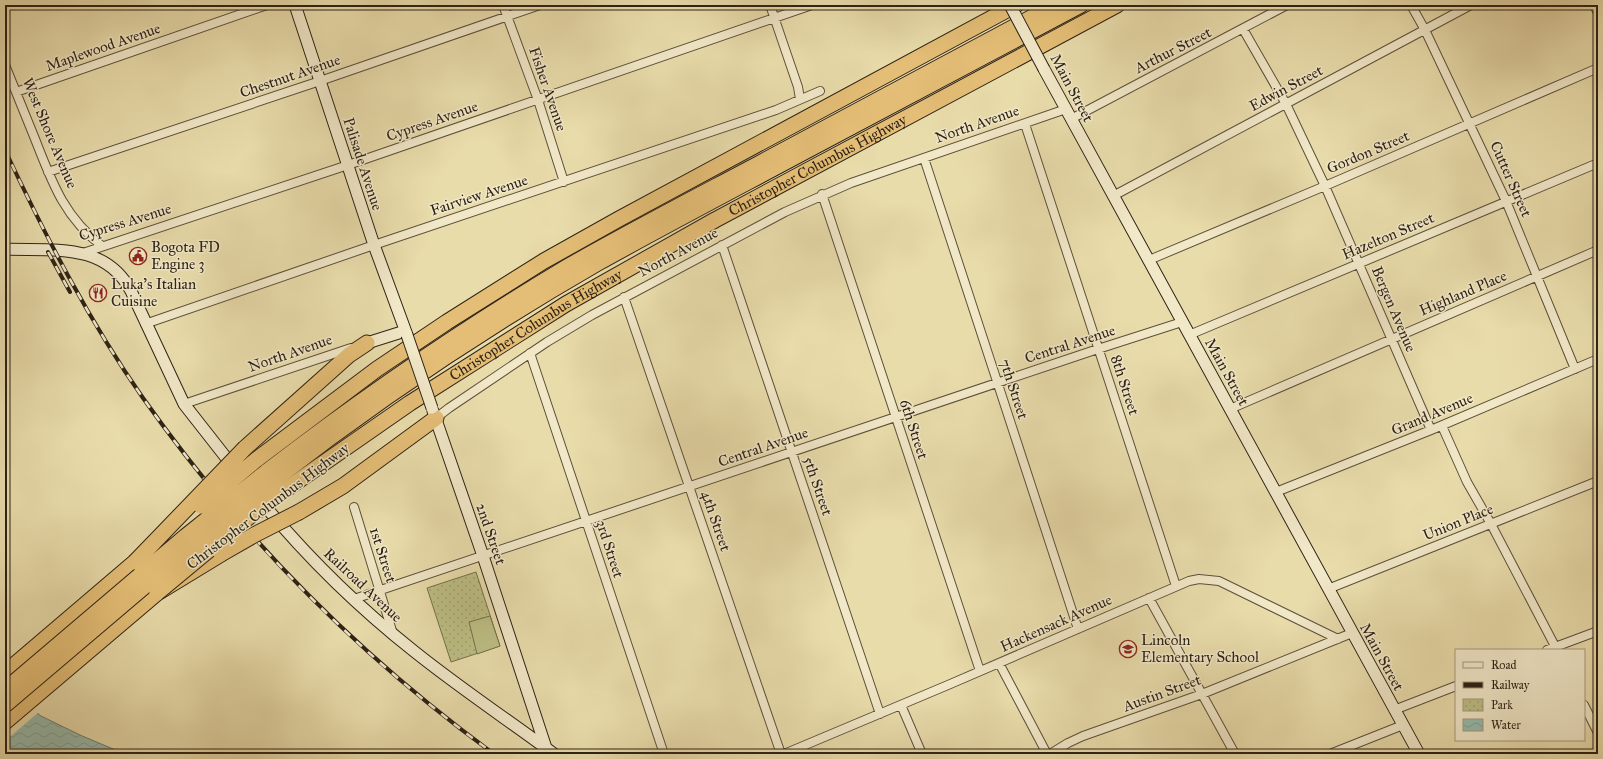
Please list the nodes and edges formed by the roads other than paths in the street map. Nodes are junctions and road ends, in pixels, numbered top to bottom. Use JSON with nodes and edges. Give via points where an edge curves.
{"nodes":[{"id":1,"x":267,"y":5,"type":"edge"},
{"id":2,"x":294,"y":5,"type":"edge"},
{"id":3,"x":503,"y":5,"type":"edge"},
{"id":4,"x":540,"y":5,"type":"edge"},
{"id":5,"x":770,"y":5,"type":"edge"},
{"id":6,"x":812,"y":5,"type":"edge"},
{"id":7,"x":1010,"y":5,"type":"edge"},
{"id":8,"x":1016,"y":5,"type":"edge"},
{"id":9,"x":1055,"y":5,"type":"edge"},
{"id":10,"x":1081,"y":5,"type":"edge"},
{"id":11,"x":1117,"y":5,"type":"edge"},
{"id":12,"x":1287,"y":5,"type":"edge"},
{"id":13,"x":1411,"y":5,"type":"edge"},
{"id":14,"x":1471,"y":5,"type":"edge"},
{"id":15,"x":1594,"y":5,"type":"edge"},
{"id":16,"x":1598,"y":13,"type":"edge"},
{"id":17,"x":508,"y":16,"type":"junction"},
{"id":18,"x":774,"y":18,"type":"junction"},
{"id":19,"x":1243,"y":29,"type":"junction"},
{"id":20,"x":1425,"y":30,"type":"junction"},
{"id":21,"x":5,"y":65,"type":"edge"},
{"id":22,"x":1598,"y":68,"type":"edge"},
{"id":23,"x":320,"y":81,"type":"junction"},
{"id":24,"x":820,"y":91,"type":"dead end"},
{"id":25,"x":16,"y":92,"type":"junction"},
{"id":26,"x":800,"y":99,"type":"junction"},
{"id":27,"x":538,"y":100,"type":"junction"},
{"id":28,"x":1286,"y":104,"type":"junction"},
{"id":29,"x":1068,"y":114,"type":"junction"},
{"id":30,"x":1025,"y":124,"type":"junction"},
{"id":31,"x":1470,"y":124,"type":"junction"},
{"id":32,"x":924,"y":158,"type":"junction"},
{"id":33,"x":1598,"y":162,"type":"edge"},
{"id":34,"x":348,"y":165,"type":"junction"},
{"id":35,"x":48,"y":172,"type":"junction"},
{"id":36,"x":564,"y":182,"type":"junction"},
{"id":37,"x":1325,"y":186,"type":"junction"},
{"id":38,"x":822,"y":194,"type":"junction"},
{"id":39,"x":1113,"y":196,"type":"junction"},
{"id":40,"x":1506,"y":201,"type":"junction"},
{"id":41,"x":374,"y":245,"type":"junction"},
{"id":42,"x":722,"y":245,"type":"junction"},
{"id":43,"x":102,"y":246,"type":"junction"},
{"id":44,"x":5,"y":249,"type":"edge"},
{"id":45,"x":1598,"y":250,"type":"edge"},
{"id":46,"x":83,"y":253,"type":"junction"},
{"id":47,"x":1149,"y":260,"type":"junction"},
{"id":48,"x":1359,"y":263,"type":"junction"},
{"id":49,"x":1537,"y":276,"type":"junction"},
{"id":50,"x":624,"y":297,"type":"junction"},
{"id":51,"x":1182,"y":322,"type":"junction"},
{"id":52,"x":145,"y":324,"type":"junction"},
{"id":53,"x":406,"y":333,"type":"junction"},
{"id":54,"x":1189,"y":335,"type":"junction"},
{"id":55,"x":1392,"y":339,"type":"junction"},
{"id":56,"x":367,"y":343,"type":"junction"},
{"id":57,"x":1098,"y":348,"type":"junction"},
{"id":58,"x":530,"y":353,"type":"junction"},
{"id":59,"x":1598,"y":359,"type":"edge"},
{"id":60,"x":1575,"y":368,"type":"junction"},
{"id":61,"x":998,"y":383,"type":"junction"},
{"id":62,"x":184,"y":404,"type":"junction"},
{"id":63,"x":1230,"y":409,"type":"junction"},
{"id":64,"x":434,"y":413,"type":"junction"},
{"id":65,"x":896,"y":417,"type":"junction"},
{"id":66,"x":1442,"y":426,"type":"junction"},
{"id":67,"x":1431,"y":430,"type":"junction"},
{"id":68,"x":792,"y":452,"type":"junction"},
{"id":69,"x":1598,"y":481,"type":"edge"},
{"id":70,"x":274,"y":482,"type":"junction"},
{"id":71,"x":689,"y":486,"type":"junction"},
{"id":72,"x":1276,"y":492,"type":"junction"},
{"id":73,"x":354,"y":507,"type":"dead end"},
{"id":74,"x":586,"y":521,"type":"junction"},
{"id":75,"x":1491,"y":524,"type":"junction"},
{"id":76,"x":483,"y":556,"type":"junction"},
{"id":77,"x":135,"y":562,"type":"junction"},
{"id":78,"x":1176,"y":586,"type":"junction"},
{"id":79,"x":1328,"y":589,"type":"junction"},
{"id":80,"x":380,"y":590,"type":"junction"},
{"id":81,"x":157,"y":593,"type":"junction"},
{"id":82,"x":1149,"y":598,"type":"junction"},
{"id":83,"x":354,"y":599,"type":"junction"},
{"id":84,"x":1078,"y":629,"type":"junction"},
{"id":85,"x":1598,"y":631,"type":"edge"},
{"id":86,"x":1352,"y":633,"type":"junction"},
{"id":87,"x":393,"y":634,"type":"junction"},
{"id":88,"x":1338,"y":639,"type":"junction"},
{"id":89,"x":1556,"y":648,"type":"edge"},
{"id":90,"x":999,"y":664,"type":"junction"},
{"id":91,"x":980,"y":672,"type":"junction"},
{"id":92,"x":5,"y":673,"type":"edge"},
{"id":93,"x":1455,"y":686,"type":"edge"},
{"id":94,"x":5,"y":690,"type":"edge"},
{"id":95,"x":1202,"y":694,"type":"junction"},
{"id":96,"x":5,"y":705,"type":"edge"},
{"id":97,"x":901,"y":705,"type":"junction"},
{"id":98,"x":1585,"y":707,"type":"edge"},
{"id":99,"x":1394,"y":710,"type":"junction"},
{"id":100,"x":880,"y":714,"type":"junction"},
{"id":101,"x":5,"y":722,"type":"edge"},
{"id":102,"x":1403,"y":726,"type":"junction"},
{"id":103,"x":1598,"y":733,"type":"edge"},
{"id":104,"x":804,"y":746,"type":"junction"},
{"id":105,"x":550,"y":751,"type":"edge"},
{"id":106,"x":664,"y":754,"type":"edge"},
{"id":107,"x":783,"y":754,"type":"edge"},
{"id":108,"x":807,"y":754,"type":"edge"},
{"id":109,"x":922,"y":754,"type":"edge"},
{"id":110,"x":1049,"y":754,"type":"edge"},
{"id":111,"x":1235,"y":754,"type":"edge"},
{"id":112,"x":1330,"y":754,"type":"edge"},
{"id":113,"x":1419,"y":754,"type":"edge"}],
"edges":[{"from":1,"to":25,"type":"street","name":"Maplewood Avenue"},
{"from":2,"to":23,"type":"main road","name":"Palisade Avenue"},
{"from":3,"to":17,"type":"street","name":"Fisher Avenue"},
{"from":4,"to":17,"type":"street","name":"Chestnut Avenue"},
{"from":5,"to":18,"type":"street"},
{"from":6,"to":18,"type":"street","name":"Cypress Avenue"},
{"from":7,"to":29,"type":"main road","name":"Main Street","bridge":true},
{"from":8,"to":77,"type":"highway","bridge":true,"via":[[638,208],[544,261],[465,310],[382,365],[313,416],[256,460]]},
{"from":9,"to":70,"type":"highway","name":"Christopher Columbus Highway","via":[[651,221],[488,316],[327,426]]},
{"from":10,"to":70,"type":"highway","name":"Christopher Columbus Highway","via":[[669,224],[573,278],[411,380],[316,448]]},
{"from":11,"to":70,"type":"highway","name":"Christopher Columbus Highway","via":[[577,297],[354,440]]},
{"from":12,"to":19,"type":"street","name":"Arthur Street"},
{"from":13,"to":20,"type":"street","name":"Cutter Street"},
{"from":14,"to":20,"type":"street","name":"Edwin Street"},
{"from":15,"to":16,"type":"street"},
{"from":17,"to":23,"type":"street","name":"Chestnut Avenue"},
{"from":17,"to":27,"type":"street","name":"Fisher Avenue"},
{"from":18,"to":26,"type":"street"},
{"from":18,"to":27,"type":"street","name":"Cypress Avenue"},
{"from":19,"to":28,"type":"street","name":"Bergen Avenue"},
{"from":19,"to":29,"type":"street","name":"Arthur Street"},
{"from":20,"to":28,"type":"street","name":"Edwin Street"},
{"from":20,"to":31,"type":"street","name":"Cutter Street"},
{"from":21,"to":25,"type":"street","name":"West Shore Avenue"},
{"from":22,"to":31,"type":"street","name":"Gordon Street"},
{"from":23,"to":34,"type":"main road","name":"Palisade Avenue"},
{"from":23,"to":35,"type":"street","name":"Chestnut Avenue"},
{"from":24,"to":26,"type":"street","name":"Fairview Avenue"},
{"from":25,"to":35,"type":"street","name":"West Shore Avenue"},
{"from":26,"to":36,"type":"street","name":"Fairview Avenue","via":[[776,110]]},
{"from":27,"to":34,"type":"street","name":"Cypress Avenue"},
{"from":27,"to":36,"type":"street","name":"Fisher Avenue"},
{"from":28,"to":37,"type":"street","name":"Bergen Avenue"},
{"from":28,"to":39,"type":"street","name":"Edwin Street"},
{"from":29,"to":30,"type":"street","name":"North Avenue"},
{"from":29,"to":39,"type":"main road","name":"Main Street"},
{"from":30,"to":32,"type":"street","name":"North Avenue"},
{"from":30,"to":57,"type":"street","name":"8th Street"},
{"from":31,"to":37,"type":"street","name":"Gordon Street"},
{"from":31,"to":40,"type":"street","name":"Cutter Street"},
{"from":32,"to":38,"type":"street","name":"North Avenue"},
{"from":32,"to":61,"type":"street","name":"7th Street"},
{"from":33,"to":40,"type":"street","name":"Hazelton Street"},
{"from":34,"to":41,"type":"main road","name":"Palisade Avenue"},
{"from":34,"to":43,"type":"street","name":"Cypress Avenue"},
{"from":35,"to":43,"type":"street","name":"West Shore Avenue","via":[[54,189],[66,209]]},
{"from":36,"to":41,"type":"street","name":"Fairview Avenue"},
{"from":37,"to":47,"type":"street","name":"Gordon Street"},
{"from":37,"to":48,"type":"street","name":"Bergen Avenue"},
{"from":38,"to":42,"type":"street","name":"North Avenue"},
{"from":38,"to":65,"type":"street","name":"6th Street"},
{"from":39,"to":47,"type":"main road","name":"Main Street"},
{"from":40,"to":48,"type":"street","name":"Hazelton Street"},
{"from":40,"to":49,"type":"street","name":"Cutter Street"},
{"from":41,"to":52,"type":"street","name":"Fairview Avenue"},
{"from":41,"to":53,"type":"main road","name":"Palisade Avenue"},
{"from":42,"to":50,"type":"street","name":"North Avenue"},
{"from":42,"to":68,"type":"street","name":"5th Street"},
{"from":43,"to":46,"type":"street","name":"Cypress Avenue"},
{"from":44,"to":46,"type":"main road","name":"Cypress Avenue"},
{"from":45,"to":49,"type":"street","name":"Highland Place"},
{"from":46,"to":52,"type":"main road","via":[[102,260],[126,281]]},
{"from":47,"to":51,"type":"main road","name":"Main Street"},
{"from":48,"to":54,"type":"street","name":"Hazelton Street"},
{"from":48,"to":55,"type":"street","name":"Bergen Avenue"},
{"from":49,"to":55,"type":"street","name":"Highland Place"},
{"from":49,"to":60,"type":"street","name":"Cutter Street"},
{"from":50,"to":58,"type":"street","name":"North Avenue"},
{"from":50,"to":71,"type":"street","name":"4th Street"},
{"from":51,"to":54,"type":"main road","name":"Main Street"},
{"from":51,"to":57,"type":"street","name":"Central Avenue"},
{"from":52,"to":62,"type":"main road"},
{"from":53,"to":56,"type":"main road","name":"North Avenue"},
{"from":53,"to":64,"type":"main road","name":"2nd Street","bridge":true},
{"from":54,"to":63,"type":"main road","name":"Main Street"},
{"from":55,"to":63,"type":"street","name":"Highland Place"},
{"from":55,"to":67,"type":"street","name":"Bergen Avenue"},
{"from":56,"to":62,"type":"street","name":"North Avenue"},
{"from":56,"to":77,"type":"highway","bridge":true,"via":[[349,355],[245,448]]},
{"from":57,"to":61,"type":"street","name":"Central Avenue"},
{"from":57,"to":78,"type":"street","name":"8th Street"},
{"from":58,"to":64,"type":"street","name":"North Avenue","via":[[449,408]]},
{"from":58,"to":74,"type":"street","name":"3rd Street"},
{"from":59,"to":60,"type":"street","name":"Grand Avenue"},
{"from":60,"to":66,"type":"street","name":"Grand Avenue"},
{"from":61,"to":65,"type":"street","name":"Central Avenue"},
{"from":61,"to":84,"type":"street","name":"7th Street"},
{"from":62,"to":83,"type":"main road","name":"Railroad Avenue","via":[[248,487],[291,537]]},
{"from":63,"to":72,"type":"main road","name":"Main Street"},
{"from":64,"to":76,"type":"main road","name":"2nd Street"},
{"from":64,"to":81,"type":"highway","bridge":true,"via":[[343,486],[245,540]]},
{"from":65,"to":68,"type":"street","name":"Central Avenue"},
{"from":65,"to":91,"type":"street","name":"6th Street"},
{"from":66,"to":67,"type":"street","name":"Grand Avenue"},
{"from":66,"to":75,"type":"street","via":[[1467,482]]},
{"from":67,"to":72,"type":"street","name":"Grand Avenue"},
{"from":68,"to":71,"type":"street","name":"Central Avenue"},
{"from":68,"to":100,"type":"street","name":"5th Street"},
{"from":69,"to":75,"type":"street","name":"Union Place"},
{"from":70,"to":81,"type":"highway","name":"Christopher Columbus Highway","bridge":true,"via":[[244,520]]},
{"from":70,"to":94,"type":"highway","name":"Christopher Columbus Highway","bridge":true,"via":[[186,536]]},
{"from":70,"to":96,"type":"highway","name":"Christopher Columbus Highway","bridge":true,"via":[[184,552]]},
{"from":71,"to":74,"type":"street","name":"Central Avenue"},
{"from":71,"to":107,"type":"street","name":"4th Street"},
{"from":72,"to":79,"type":"main road","name":"Main Street"},
{"from":73,"to":80,"type":"street","name":"1st Street"},
{"from":74,"to":76,"type":"street","name":"Central Avenue"},
{"from":74,"to":106,"type":"street","name":"3rd Street"},
{"from":75,"to":79,"type":"street","name":"Union Place"},
{"from":75,"to":89,"type":"street"},
{"from":76,"to":80,"type":"street","name":"Central Avenue"},
{"from":76,"to":105,"type":"main road","name":"2nd Street"},
{"from":77,"to":92,"type":"highway"},
{"from":78,"to":82,"type":"street","name":"Hackensack Avenue"},
{"from":78,"to":88,"type":"street","name":"Hackensack Avenue","via":[[1199,579],[1219,581]]},
{"from":79,"to":86,"type":"main road","name":"Main Street"},
{"from":80,"to":83,"type":"street","name":"Central Avenue"},
{"from":80,"to":87,"type":"street","name":"1st Street"},
{"from":81,"to":101,"type":"highway","name":"Christopher Columbus Highway"},
{"from":82,"to":84,"type":"street","name":"Hackensack Avenue"},
{"from":82,"to":95,"type":"street"},
{"from":83,"to":87,"type":"main road","name":"Railroad Avenue"},
{"from":84,"to":90,"type":"street","name":"Hackensack Avenue"},
{"from":85,"to":89,"type":"street"},
{"from":86,"to":88,"type":"street","name":"Austin Street"},
{"from":86,"to":99,"type":"main road","name":"Main Street"},
{"from":87,"to":105,"type":"main road","name":"Railroad Avenue"},
{"from":88,"to":95,"type":"street","name":"Austin Street"},
{"from":90,"to":91,"type":"street","name":"Hackensack Avenue"},
{"from":90,"to":110,"type":"street"},
{"from":91,"to":97,"type":"street","name":"Hackensack Avenue"},
{"from":93,"to":99,"type":"street"},
{"from":95,"to":110,"type":"street","name":"Austin Street","via":[[1084,736]]},
{"from":95,"to":111,"type":"street"},
{"from":97,"to":100,"type":"street","name":"Hackensack Avenue"},
{"from":97,"to":109,"type":"street"},
{"from":98,"to":103,"type":"street"},
{"from":99,"to":102,"type":"main road","name":"Main Street"},
{"from":100,"to":104,"type":"street","name":"Hackensack Avenue"},
{"from":102,"to":112,"type":"street"},
{"from":102,"to":113,"type":"main road","name":"Main Street"},
{"from":104,"to":107,"type":"street","name":"Hackensack Avenue"},
{"from":104,"to":108,"type":"street"}]}
